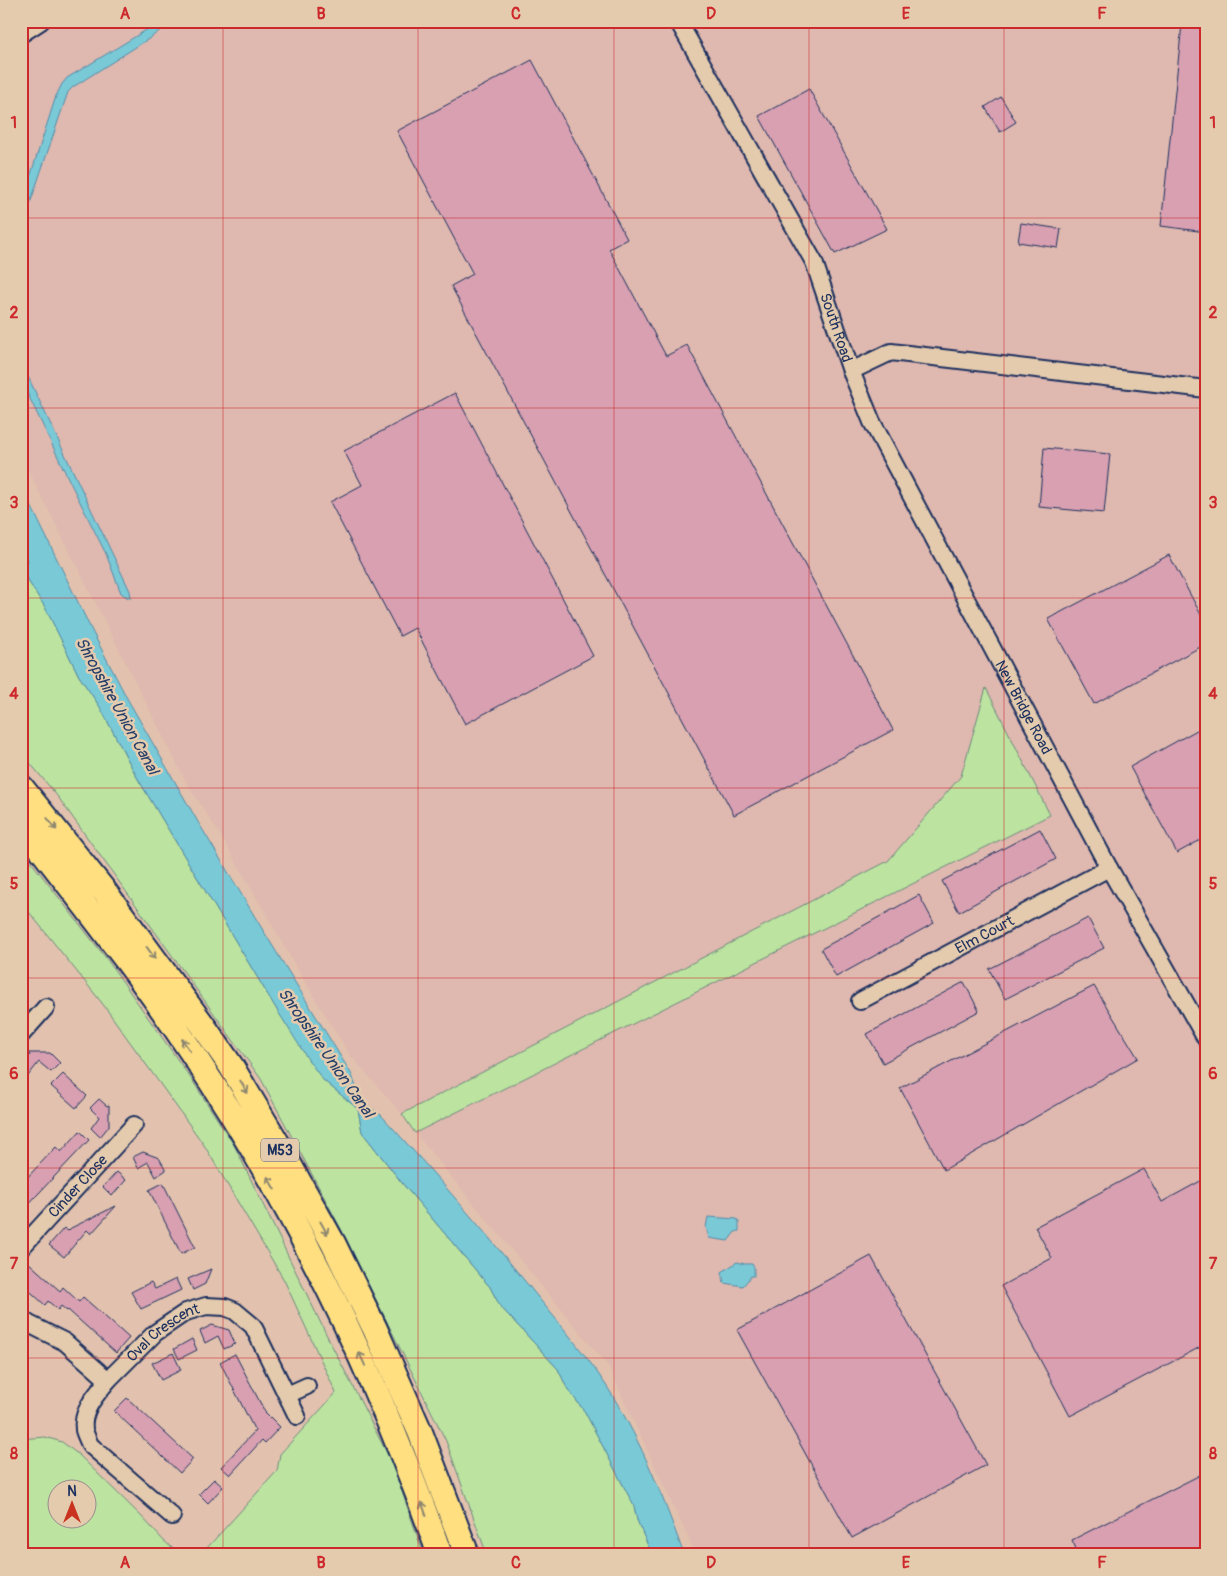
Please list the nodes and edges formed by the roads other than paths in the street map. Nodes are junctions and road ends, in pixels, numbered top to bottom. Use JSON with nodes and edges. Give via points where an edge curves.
{"nodes":[{"id":1,"x":41,"y":21,"type":"edge"},
{"id":2,"x":678,"y":21,"type":"edge"},
{"id":3,"x":21,"y":34,"type":"edge"},
{"id":4,"x":851,"y":371,"type":"junction"},
{"id":5,"x":1206,"y":389,"type":"edge"},
{"id":6,"x":21,"y":786,"type":"edge"},
{"id":7,"x":21,"y":823,"type":"edge"},
{"id":8,"x":1109,"y":868,"type":"junction"},
{"id":9,"x":860,"y":1001,"type":"dead end"},
{"id":10,"x":46,"y":1007,"type":"dead end"},
{"id":11,"x":21,"y":1035,"type":"edge"},
{"id":12,"x":1206,"y":1039,"type":"edge"},
{"id":13,"x":134,"y":1125,"type":"dead end"},
{"id":14,"x":21,"y":1248,"type":"edge"},
{"id":15,"x":21,"y":1318,"type":"edge"},
{"id":16,"x":108,"y":1380,"type":"junction"},
{"id":17,"x":307,"y":1386,"type":"dead end"},
{"id":18,"x":287,"y":1394,"type":"junction"},
{"id":19,"x":297,"y":1416,"type":"dead end"},
{"id":20,"x":172,"y":1516,"type":"dead end"},
{"id":21,"x":440,"y":1555,"type":"edge"},
{"id":22,"x":467,"y":1555,"type":"edge"}],
"edges":[{"from":1,"to":3,"type":"street"},
{"from":2,"to":4,"type":"street","name":"South Road","via":[[814,262]]},
{"from":4,"to":5,"type":"street","name":"South Road","via":[[891,352]]},
{"from":4,"to":8,"type":"street","name":"New Bridge Road","via":[[872,422]]},
{"from":6,"to":22,"type":"highway","number":"M53","one_way":true,"via":[[105,892],[202,1024],[280,1148],[333,1243],[375,1329],[420,1432]]},
{"from":21,"to":7,"type":"highway","number":"M53","one_way":true,"via":[[381,1399],[283,1202],[231,1113],[138,975]]},
{"from":8,"to":9,"type":"street","name":"Elm Court"},
{"from":8,"to":12,"type":"street","name":"New Bridge Road"},
{"from":10,"to":11,"type":"street"},
{"from":13,"to":14,"type":"street","name":"Cinder Close"},
{"from":15,"to":16,"type":"street","via":[[65,1342]]},
{"from":16,"to":18,"type":"street","name":"Oval Crescent","via":[[155,1333],[186,1312],[206,1306],[225,1307],[253,1326]]},
{"from":16,"to":20,"type":"street","name":"Oval Crescent","via":[[91,1400],[85,1416],[84,1430],[90,1445]]},
{"from":17,"to":18,"type":"street"},
{"from":18,"to":19,"type":"street","name":"Oval Crescent"}]}
